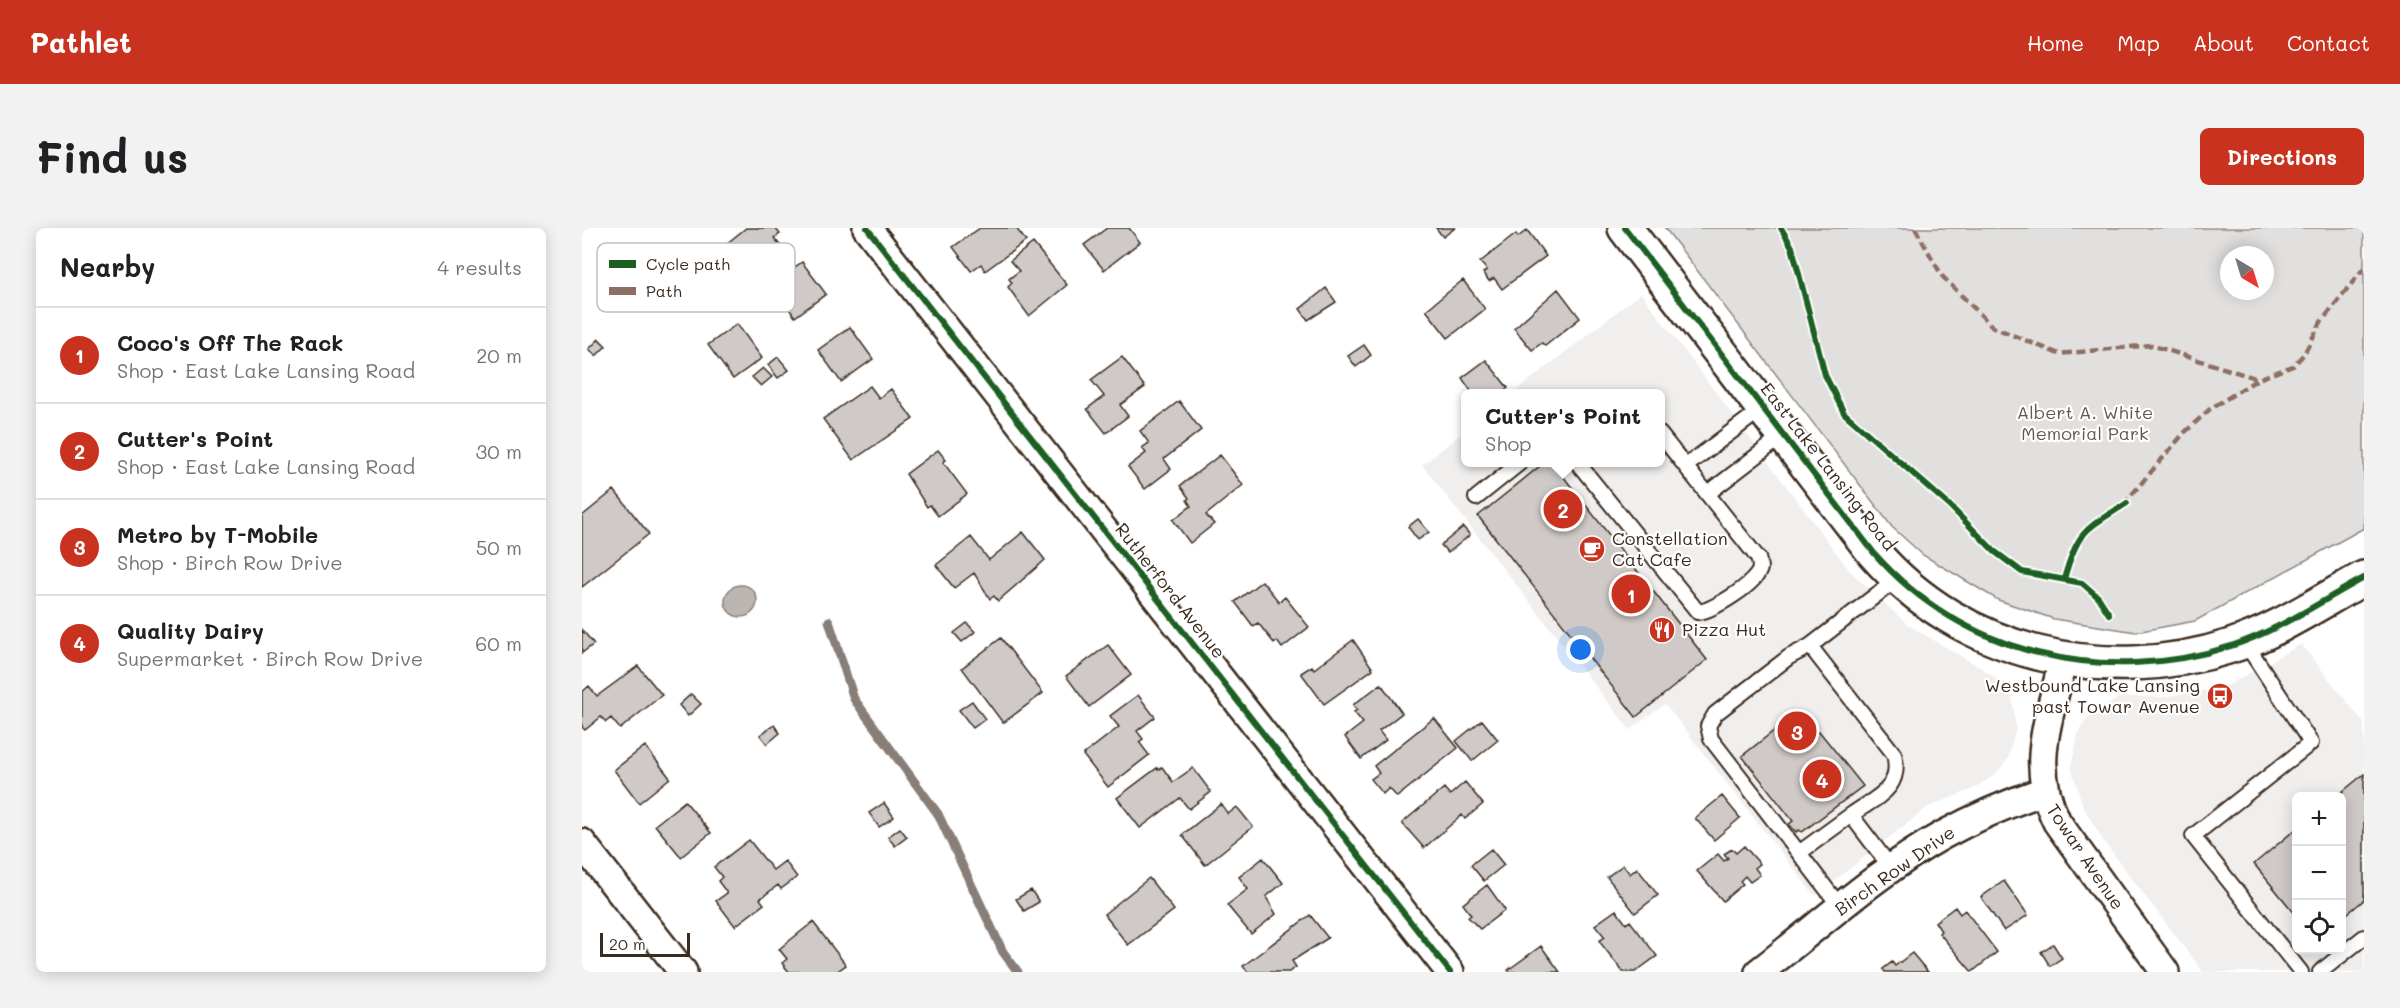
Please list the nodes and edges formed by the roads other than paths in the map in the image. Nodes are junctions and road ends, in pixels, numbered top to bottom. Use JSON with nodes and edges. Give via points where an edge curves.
{"nodes":[{"id":1,"x":867,"y":228,"type":"edge"},
{"id":2,"x":1625,"y":228,"type":"edge"},
{"id":3,"x":1762,"y":408,"type":"junction"},
{"id":4,"x":1784,"y":435,"type":"junction"},
{"id":5,"x":1665,"y":440,"type":"edge"},
{"id":6,"x":1686,"y":466,"type":"junction"},
{"id":7,"x":1515,"y":467,"type":"edge"},
{"id":8,"x":1581,"y":467,"type":"edge"},
{"id":9,"x":1707,"y":494,"type":"junction"},
{"id":10,"x":1476,"y":498,"type":"dead end"},
{"id":11,"x":2364,"y":578,"type":"edge"},
{"id":12,"x":1897,"y":579,"type":"junction"},
{"id":13,"x":2244,"y":641,"type":"junction"},
{"id":14,"x":1810,"y":646,"type":"junction"},
{"id":15,"x":2063,"y":660,"type":"junction"},
{"id":16,"x":2044,"y":791,"type":"junction"},
{"id":17,"x":1851,"y":815,"type":"junction"},
{"id":18,"x":582,"y":843,"type":"edge"},
{"id":19,"x":1799,"y":853,"type":"junction"},
{"id":20,"x":1892,"y":869,"type":"junction"},
{"id":21,"x":1841,"y":908,"type":"junction"},
{"id":22,"x":2364,"y":937,"type":"edge"},
{"id":23,"x":683,"y":972,"type":"edge"},
{"id":24,"x":1450,"y":972,"type":"edge"},
{"id":25,"x":1759,"y":972,"type":"edge"},
{"id":26,"x":2165,"y":972,"type":"edge"},
{"id":27,"x":2301,"y":972,"type":"edge"},
{"id":28,"x":2320,"y":972,"type":"edge"}],
"edges":[{"from":1,"to":24,"type":"street","name":"Rutherford Avenue"},
{"from":2,"to":3,"type":"main road","name":"East Lake Lansing Road"},
{"from":3,"to":4,"type":"main road","name":"East Lake Lansing Road"},
{"from":3,"to":6,"type":"lane"},
{"from":4,"to":9,"type":"lane"},
{"from":4,"to":12,"type":"main road","name":"East Lake Lansing Road"},
{"from":5,"to":6,"type":"lane"},
{"from":6,"to":9,"type":"lane"},
{"from":7,"to":10,"type":"lane"},
{"from":8,"to":9,"type":"lane","via":[[1698,612],[1715,608],[1756,575],[1760,567],[1758,558]]},
{"from":11,"to":13,"type":"main road","name":"East Lake Lansing Road"},
{"from":12,"to":14,"type":"lane"},
{"from":12,"to":15,"type":"main road","name":"East Lake Lansing Road","via":[[1968,628],[2028,652]]},
{"from":13,"to":15,"type":"main road","name":"East Lake Lansing Road","via":[[2187,658],[2138,664]]},
{"from":13,"to":27,"type":"lane","via":[[2311,743],[2193,836]]},
{"from":14,"to":17,"type":"lane","via":[[1894,754],[1898,770],[1894,783]]},
{"from":14,"to":19,"type":"lane","via":[[1789,657],[1715,714],[1708,726],[1711,740]]},
{"from":15,"to":16,"type":"street","name":"Towar Avenue","via":[[2042,751]]},
{"from":16,"to":20,"type":"street","name":"Birch Row Drive","via":[[1967,822]]},
{"from":16,"to":26,"type":"street","name":"Towar Avenue","via":[[2057,822]]},
{"from":17,"to":19,"type":"lane"},
{"from":17,"to":20,"type":"lane"},
{"from":18,"to":23,"type":"street"},
{"from":19,"to":21,"type":"lane"},
{"from":20,"to":21,"type":"street","name":"Birch Row Drive"},
{"from":21,"to":25,"type":"street","name":"Birch Row Drive"},
{"from":22,"to":28,"type":"lane"}]}
